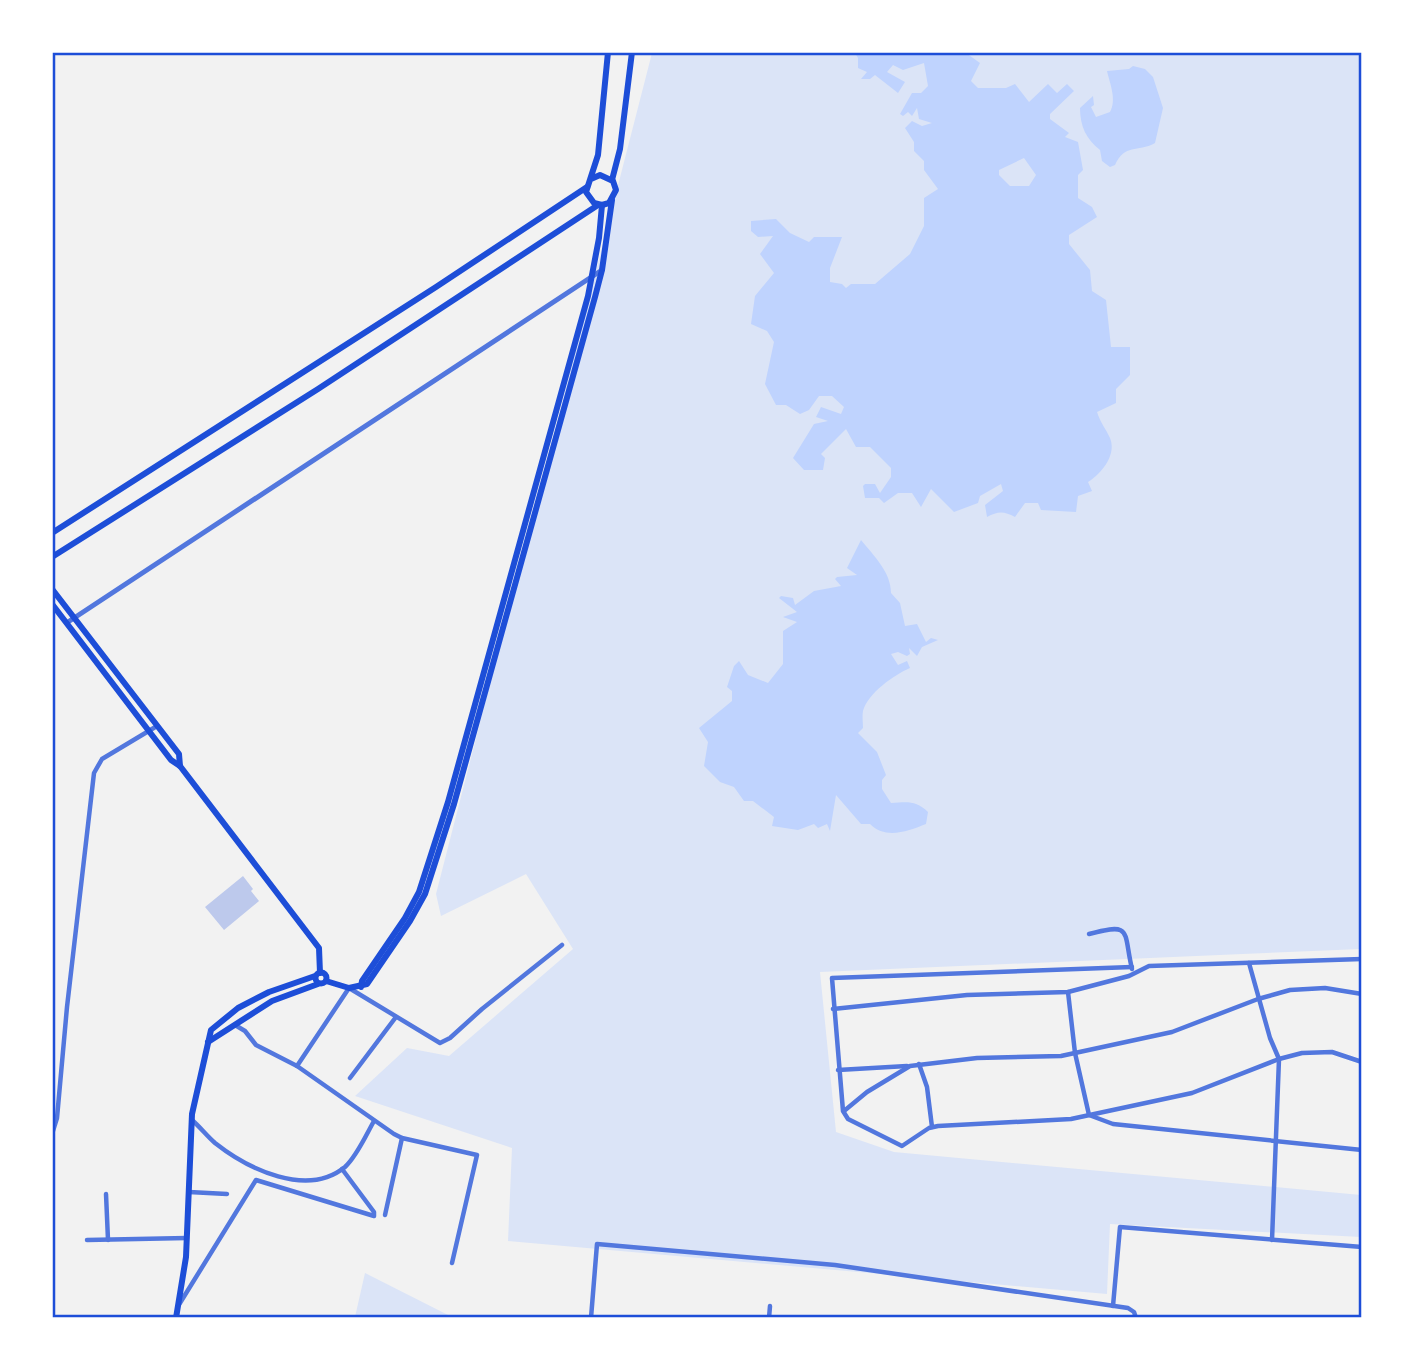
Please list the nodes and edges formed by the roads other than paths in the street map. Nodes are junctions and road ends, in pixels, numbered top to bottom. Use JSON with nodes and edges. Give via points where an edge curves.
{"nodes":[{"id":1,"x":608,"y":52,"type":"edge"},
{"id":2,"x":632,"y":52,"type":"edge"},
{"id":3,"x":591,"y":179,"type":"junction"},
{"id":4,"x":612,"y":180,"type":"junction"},
{"id":5,"x":587,"y":187,"type":"junction"},
{"id":6,"x":612,"y":200,"type":"junction"},
{"id":7,"x":600,"y":205,"type":"junction"},
{"id":8,"x":602,"y":270,"type":"junction"},
{"id":9,"x":593,"y":274,"type":"junction"},
{"id":10,"x":52,"y":533,"type":"edge"},
{"id":11,"x":52,"y":556,"type":"edge"},
{"id":12,"x":514,"y":576,"type":"junction"},
{"id":13,"x":52,"y":589,"type":"edge"},
{"id":14,"x":52,"y":604,"type":"edge"},
{"id":15,"x":74,"y":617,"type":"junction"},
{"id":16,"x":68,"y":622,"type":"junction"},
{"id":17,"x":157,"y":726,"type":"junction"},
{"id":18,"x":149,"y":731,"type":"junction"},
{"id":19,"x":180,"y":766,"type":"junction"},
{"id":20,"x":1089,"y":934,"type":"dead end"},
{"id":21,"x":562,"y":945,"type":"dead end"},
{"id":22,"x":1362,"y":959,"type":"edge"},
{"id":23,"x":1249,"y":963,"type":"junction"},
{"id":24,"x":1133,"y":970,"type":"junction"},
{"id":25,"x":318,"y":974,"type":"junction"},
{"id":26,"x":326,"y":981,"type":"junction"},
{"id":27,"x":318,"y":984,"type":"junction"},
{"id":28,"x":349,"y":988,"type":"junction"},
{"id":29,"x":1068,"y":992,"type":"junction"},
{"id":30,"x":1362,"y":994,"type":"edge"},
{"id":31,"x":1258,"y":999,"type":"junction"},
{"id":32,"x":833,"y":1009,"type":"junction"},
{"id":33,"x":396,"y":1017,"type":"junction"},
{"id":34,"x":235,"y":1025,"type":"junction"},
{"id":35,"x":208,"y":1042,"type":"junction"},
{"id":36,"x":1075,"y":1053,"type":"junction"},
{"id":37,"x":1279,"y":1059,"type":"junction"},
{"id":38,"x":1362,"y":1062,"type":"edge"},
{"id":39,"x":919,"y":1064,"type":"junction"},
{"id":40,"x":297,"y":1066,"type":"junction"},
{"id":41,"x":910,"y":1066,"type":"junction"},
{"id":42,"x":838,"y":1070,"type":"junction"},
{"id":43,"x":350,"y":1078,"type":"dead end"},
{"id":44,"x":843,"y":1111,"type":"junction"},
{"id":45,"x":1089,"y":1115,"type":"junction"},
{"id":46,"x":192,"y":1119,"type":"junction"},
{"id":47,"x":374,"y":1121,"type":"junction"},
{"id":48,"x":932,"y":1127,"type":"junction"},
{"id":49,"x":52,"y":1134,"type":"edge"},
{"id":50,"x":402,"y":1138,"type":"junction"},
{"id":51,"x":1276,"y":1141,"type":"junction"},
{"id":52,"x":1362,"y":1150,"type":"edge"},
{"id":53,"x":342,"y":1169,"type":"junction"},
{"id":54,"x":189,"y":1192,"type":"junction"},
{"id":55,"x":106,"y":1194,"type":"dead end"},
{"id":56,"x":227,"y":1194,"type":"dead end"},
{"id":57,"x":385,"y":1215,"type":"dead end"},
{"id":58,"x":188,"y":1238,"type":"junction"},
{"id":59,"x":87,"y":1240,"type":"dead end"},
{"id":60,"x":107,"y":1240,"type":"junction"},
{"id":61,"x":1272,"y":1240,"type":"junction"},
{"id":62,"x":1362,"y":1247,"type":"edge"},
{"id":63,"x":452,"y":1263,"type":"dead end"},
{"id":64,"x":178,"y":1306,"type":"junction"},
{"id":65,"x":770,"y":1306,"type":"dead end"},
{"id":66,"x":1113,"y":1306,"type":"junction"},
{"id":67,"x":176,"y":1318,"type":"edge"},
{"id":68,"x":591,"y":1318,"type":"edge"},
{"id":69,"x":769,"y":1318,"type":"edge"},
{"id":70,"x":1136,"y":1318,"type":"edge"}],
"edges":[{"from":1,"to":3,"type":"main road","via":[[598,155]]},
{"from":2,"to":4,"type":"main road"},
{"from":3,"to":4,"type":"main road"},
{"from":3,"to":5,"type":"main road"},
{"from":4,"to":6,"type":"main road","via":[[616,190]]},
{"from":5,"to":7,"type":"main road","via":[[588,197]]},
{"from":5,"to":10,"type":"main road"},
{"from":6,"to":7,"type":"main road"},
{"from":6,"to":8,"type":"main road"},
{"from":7,"to":9,"type":"main road"},
{"from":7,"to":11,"type":"main road"},
{"from":8,"to":9,"type":"street"},
{"from":8,"to":12,"type":"main road"},
{"from":9,"to":12,"type":"main road"},
{"from":9,"to":15,"type":"street"},
{"from":12,"to":28,"type":"main road","via":[[425,894],[367,984]]},
{"from":13,"to":15,"type":"main road"},
{"from":14,"to":16,"type":"main road"},
{"from":15,"to":16,"type":"street"},
{"from":15,"to":17,"type":"main road"},
{"from":16,"to":18,"type":"main road"},
{"from":17,"to":18,"type":"street"},
{"from":17,"to":19,"type":"main road","via":[[179,754]]},
{"from":18,"to":19,"type":"main road"},
{"from":18,"to":49,"type":"street","via":[[102,759],[94,773]]},
{"from":19,"to":25,"type":"main road","via":[[319,948]]},
{"from":20,"to":24,"type":"street","via":[[1122,929]]},
{"from":21,"to":33,"type":"street","via":[[444,1042],[435,1042]]},
{"from":22,"to":23,"type":"street"},
{"from":23,"to":24,"type":"street"},
{"from":23,"to":31,"type":"street"},
{"from":24,"to":29,"type":"street"},
{"from":24,"to":32,"type":"street","via":[[832,978]]},
{"from":25,"to":26,"type":"main road","via":[[325,975]]},
{"from":25,"to":27,"type":"main road"},
{"from":25,"to":35,"type":"main road","via":[[238,1008],[211,1030]]},
{"from":26,"to":27,"type":"main road"},
{"from":26,"to":28,"type":"main road"},
{"from":27,"to":34,"type":"main road","via":[[272,1001]]},
{"from":28,"to":33,"type":"street"},
{"from":28,"to":40,"type":"street"},
{"from":29,"to":32,"type":"street","via":[[967,995]]},
{"from":29,"to":36,"type":"street"},
{"from":30,"to":31,"type":"street","via":[[1308,987]]},
{"from":31,"to":36,"type":"street","via":[[1172,1032]]},
{"from":31,"to":37,"type":"street"},
{"from":32,"to":42,"type":"street"},
{"from":33,"to":43,"type":"street"},
{"from":34,"to":35,"type":"main road"},
{"from":34,"to":40,"type":"street","via":[[256,1045]]},
{"from":35,"to":46,"type":"main road"},
{"from":36,"to":39,"type":"street"},
{"from":36,"to":45,"type":"street"},
{"from":37,"to":38,"type":"street","via":[[1321,1051]]},
{"from":37,"to":45,"type":"street","via":[[1192,1093]]},
{"from":37,"to":51,"type":"street"},
{"from":39,"to":41,"type":"street"},
{"from":39,"to":48,"type":"street"},
{"from":40,"to":47,"type":"street"},
{"from":41,"to":42,"type":"street"},
{"from":41,"to":44,"type":"street"},
{"from":42,"to":44,"type":"street"},
{"from":44,"to":48,"type":"street","via":[[848,1119],[902,1146]]},
{"from":45,"to":48,"type":"street","via":[[1048,1122]]},
{"from":45,"to":51,"type":"street","via":[[1113,1124]]},
{"from":46,"to":53,"type":"street","via":[[236,1157],[284,1177],[310,1181]]},
{"from":46,"to":54,"type":"main road"},
{"from":47,"to":50,"type":"street"},
{"from":47,"to":53,"type":"street"},
{"from":50,"to":57,"type":"street"},
{"from":50,"to":63,"type":"street","via":[[477,1155]]},
{"from":51,"to":52,"type":"street"},
{"from":51,"to":61,"type":"street"},
{"from":53,"to":64,"type":"street","via":[[374,1216],[256,1180]]},
{"from":54,"to":56,"type":"street"},
{"from":54,"to":58,"type":"main road"},
{"from":55,"to":60,"type":"street"},
{"from":58,"to":60,"type":"street"},
{"from":58,"to":64,"type":"main road"},
{"from":59,"to":60,"type":"street"},
{"from":61,"to":62,"type":"street"},
{"from":61,"to":66,"type":"street","via":[[1120,1227]]},
{"from":64,"to":67,"type":"main road"},
{"from":65,"to":69,"type":"street"},
{"from":66,"to":68,"type":"street","via":[[835,1265],[597,1244]]},
{"from":66,"to":70,"type":"street","via":[[1132,1310]]}]}
